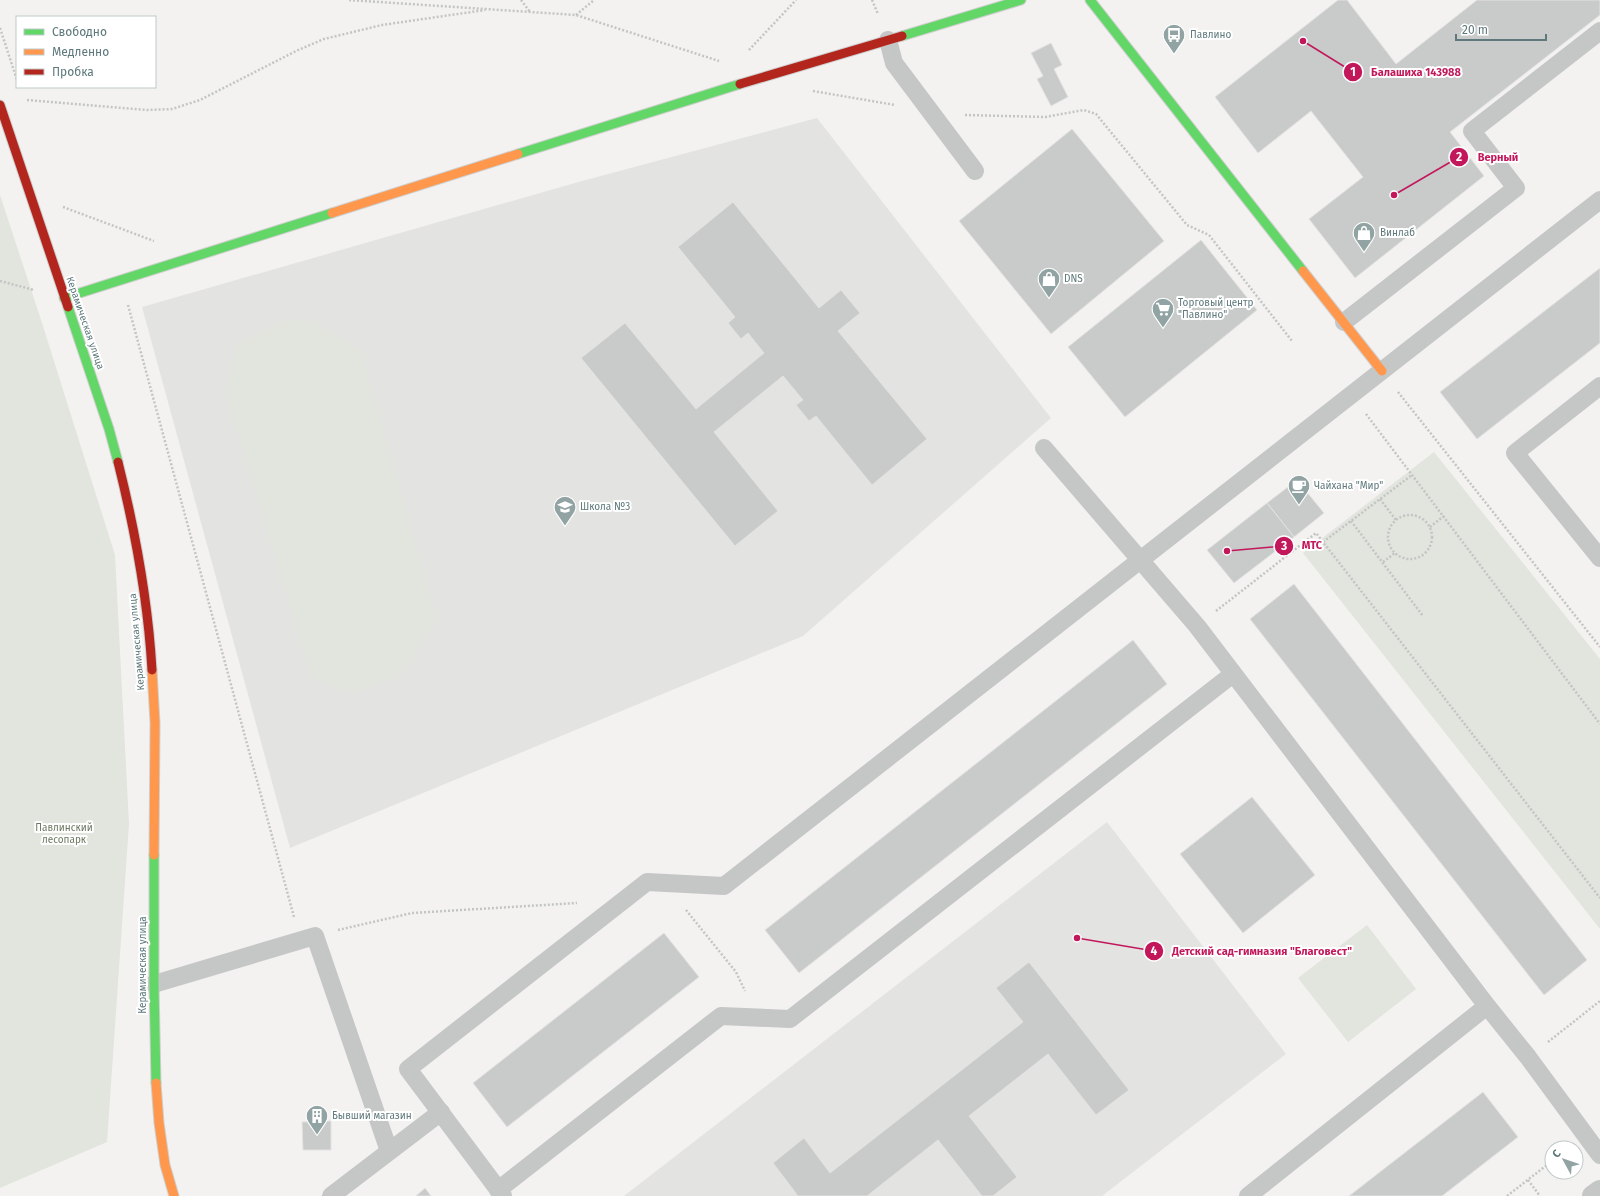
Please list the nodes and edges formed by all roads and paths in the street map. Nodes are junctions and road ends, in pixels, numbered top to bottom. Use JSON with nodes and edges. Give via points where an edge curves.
{"nodes":[{"id":1,"x":349,"y":0,"type":"edge"},
{"id":2,"x":521,"y":0,"type":"edge"},
{"id":3,"x":594,"y":0,"type":"edge"},
{"id":4,"x":796,"y":0,"type":"edge"},
{"id":5,"x":1021,"y":0,"type":"edge"},
{"id":6,"x":1090,"y":0,"type":"edge"},
{"id":7,"x":491,"y":9,"type":"junction"},
{"id":8,"x":530,"y":12,"type":"junction"},
{"id":9,"x":576,"y":15,"type":"junction"},
{"id":10,"x":0,"y":28,"type":"edge"},
{"id":11,"x":1600,"y":31,"type":"edge"},
{"id":12,"x":888,"y":40,"type":"junction"},
{"id":13,"x":749,"y":50,"type":"dead end"},
{"id":14,"x":724,"y":63,"type":"dead end"},
{"id":15,"x":16,"y":77,"type":"edge"},
{"id":16,"x":807,"y":90,"type":"dead end"},
{"id":17,"x":24,"y":100,"type":"dead end"},
{"id":18,"x":0,"y":105,"type":"edge"},
{"id":19,"x":930,"y":111,"type":"junction"},
{"id":20,"x":975,"y":171,"type":"dead end"},
{"id":21,"x":1600,"y":200,"type":"edge"},
{"id":22,"x":60,"y":211,"type":"dead end"},
{"id":23,"x":157,"y":242,"type":"dead end"},
{"id":24,"x":114,"y":282,"type":"junction"},
{"id":25,"x":64,"y":298,"type":"junction"},
{"id":26,"x":1344,"y":322,"type":"junction"},
{"id":27,"x":1292,"y":340,"type":"dead end"},
{"id":28,"x":1382,"y":371,"type":"junction"},
{"id":29,"x":1600,"y":386,"type":"edge"},
{"id":30,"x":1352,"y":395,"type":"junction"},
{"id":31,"x":1044,"y":448,"type":"dead end"},
{"id":32,"x":1412,"y":475,"type":"junction"},
{"id":33,"x":1380,"y":499,"type":"junction"},
{"id":34,"x":1444,"y":516,"type":"junction"},
{"id":35,"x":1396,"y":520,"type":"junction"},
{"id":36,"x":1351,"y":521,"type":"junction"},
{"id":37,"x":1430,"y":527,"type":"junction"},
{"id":38,"x":1323,"y":542,"type":"junction"},
{"id":39,"x":1396,"y":553,"type":"junction"},
{"id":40,"x":1600,"y":558,"type":"edge"},
{"id":41,"x":1140,"y":560,"type":"junction"},
{"id":42,"x":1383,"y":562,"type":"junction"},
{"id":43,"x":1423,"y":616,"type":"dead end"},
{"id":44,"x":1197,"y":626,"type":"junction"},
{"id":45,"x":1600,"y":647,"type":"edge"},
{"id":46,"x":1234,"y":674,"type":"junction"},
{"id":47,"x":1600,"y":724,"type":"edge"},
{"id":48,"x":665,"y":883,"type":"junction"},
{"id":49,"x":1600,"y":898,"type":"edge"},
{"id":50,"x":581,"y":903,"type":"dead end"},
{"id":51,"x":310,"y":937,"type":"junction"},
{"id":52,"x":154,"y":984,"type":"junction"},
{"id":53,"x":1600,"y":1001,"type":"edge"},
{"id":54,"x":1487,"y":1006,"type":"junction"},
{"id":55,"x":763,"y":1018,"type":"junction"},
{"id":56,"x":1528,"y":1057,"type":"junction"},
{"id":57,"x":441,"y":1112,"type":"junction"},
{"id":58,"x":389,"y":1151,"type":"junction"},
{"id":59,"x":1600,"y":1155,"type":"edge"},
{"id":60,"x":1544,"y":1167,"type":"edge"},
{"id":61,"x":1528,"y":1180,"type":"junction"},
{"id":62,"x":1600,"y":1191,"type":"edge"},
{"id":63,"x":500,"y":1193,"type":"edge"},
{"id":64,"x":174,"y":1196,"type":"edge"},
{"id":65,"x":331,"y":1196,"type":"edge"},
{"id":66,"x":1248,"y":1196,"type":"edge"},
{"id":67,"x":1507,"y":1196,"type":"edge"},
{"id":68,"x":1540,"y":1196,"type":"edge"},
{"id":69,"x":1593,"y":1196,"type":"edge"}],
"edges":[{"from":1,"to":7,"type":"path"},
{"from":2,"to":8,"type":"path"},
{"from":3,"to":9,"type":"path"},
{"from":4,"to":13,"type":"path"},
{"from":5,"to":12,"type":"street"},
{"from":6,"to":26,"type":"street"},
{"from":7,"to":8,"type":"path"},
{"from":7,"to":17,"type":"path","via":[[382,25],[324,39],[200,100],[172,109],[147,110]]},
{"from":8,"to":9,"type":"path"},
{"from":9,"to":14,"type":"path"},
{"from":10,"to":15,"type":"path"},
{"from":11,"to":26,"type":"lane","via":[[1472,131],[1516,188]]},
{"from":12,"to":19,"type":"lane","via":[[894,63]]},
{"from":12,"to":24,"type":"street","via":[[700,96]]},
{"from":16,"to":19,"type":"path"},
{"from":18,"to":25,"type":"street","name":"Керамическая улица"},
{"from":19,"to":20,"type":"lane"},
{"from":19,"to":27,"type":"path","via":[[955,115],[1045,117],[1084,110],[1096,114],[1187,225],[1209,235]]},
{"from":21,"to":28,"type":"lane"},
{"from":22,"to":23,"type":"path","via":[[58,204]]},
{"from":24,"to":25,"type":"street"},
{"from":24,"to":51,"type":"path","via":[[126,300],[297,927]]},
{"from":25,"to":52,"type":"street","name":"Керамическая улица","via":[[109,429],[142,577],[155,723]]},
{"from":26,"to":28,"type":"street"},
{"from":28,"to":30,"type":"lane"},
{"from":28,"to":45,"type":"path"},
{"from":29,"to":40,"type":"lane","via":[[1515,453]]},
{"from":30,"to":32,"type":"path"},
{"from":30,"to":41,"type":"lane"},
{"from":31,"to":41,"type":"lane"},
{"from":32,"to":33,"type":"path"},
{"from":32,"to":34,"type":"path"},
{"from":33,"to":35,"type":"path"},
{"from":33,"to":36,"type":"path"},
{"from":34,"to":37,"type":"path"},
{"from":34,"to":47,"type":"path"},
{"from":35,"to":37,"type":"path","via":[[1403,516],[1418,516]]},
{"from":35,"to":39,"type":"path","via":[[1391,526],[1389,541]]},
{"from":36,"to":38,"type":"path"},
{"from":36,"to":42,"type":"path"},
{"from":37,"to":39,"type":"path","via":[[1432,542],[1423,554],[1409,558]]},
{"from":38,"to":44,"type":"path","via":[[1316,533]]},
{"from":38,"to":49,"type":"path"},
{"from":39,"to":42,"type":"path"},
{"from":41,"to":44,"type":"lane"},
{"from":41,"to":48,"type":"lane","via":[[724,886]]},
{"from":42,"to":43,"type":"path"},
{"from":44,"to":46,"type":"lane"},
{"from":46,"to":54,"type":"lane"},
{"from":46,"to":55,"type":"lane","via":[[790,1019]]},
{"from":48,"to":55,"type":"path","via":[[736,972],[750,1002]]},
{"from":48,"to":57,"type":"lane","via":[[646,882],[408,1069]]},
{"from":50,"to":51,"type":"path","via":[[412,913]]},
{"from":51,"to":52,"type":"lane"},
{"from":51,"to":58,"type":"lane"},
{"from":52,"to":64,"type":"street","name":"Керамическая улица","via":[[159,1123],[165,1165]]},
{"from":53,"to":56,"type":"path"},
{"from":54,"to":56,"type":"lane"},
{"from":54,"to":66,"type":"lane"},
{"from":55,"to":63,"type":"lane","via":[[721,1016]]},
{"from":56,"to":59,"type":"lane"},
{"from":57,"to":58,"type":"lane"},
{"from":57,"to":63,"type":"lane"},
{"from":58,"to":65,"type":"lane"},
{"from":60,"to":61,"type":"path"},
{"from":61,"to":67,"type":"path"},
{"from":61,"to":68,"type":"path"},
{"from":62,"to":69,"type":"street"}]}
